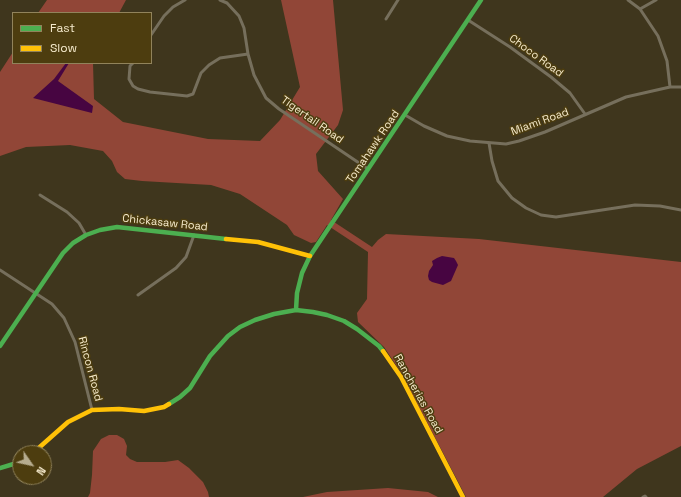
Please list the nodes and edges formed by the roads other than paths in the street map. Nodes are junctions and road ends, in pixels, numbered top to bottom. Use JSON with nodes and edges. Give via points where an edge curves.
{"nodes":[{"id":1,"x":185,"y":0,"type":"edge"},
{"id":2,"x":220,"y":0,"type":"edge"},
{"id":3,"x":398,"y":0,"type":"edge"},
{"id":4,"x":481,"y":0,"type":"edge"},
{"id":5,"x":628,"y":0,"type":"edge"},
{"id":6,"x":656,"y":0,"type":"edge"},
{"id":7,"x":228,"y":2,"type":"edge"},
{"id":8,"x":640,"y":9,"type":"junction"},
{"id":9,"x":386,"y":19,"type":"dead end"},
{"id":10,"x":468,"y":20,"type":"junction"},
{"id":11,"x":152,"y":34,"type":"edge"},
{"id":12,"x":248,"y":54,"type":"junction"},
{"id":13,"x":132,"y":64,"type":"edge"},
{"id":14,"x":670,"y":87,"type":"junction"},
{"id":15,"x":681,"y":87,"type":"edge"},
{"id":16,"x":585,"y":114,"type":"junction"},
{"id":17,"x":405,"y":115,"type":"junction"},
{"id":18,"x":489,"y":142,"type":"junction"},
{"id":19,"x":368,"y":169,"type":"junction"},
{"id":20,"x":40,"y":195,"type":"dead end"},
{"id":21,"x":681,"y":210,"type":"edge"},
{"id":22,"x":86,"y":235,"type":"junction"},
{"id":23,"x":194,"y":235,"type":"junction"},
{"id":24,"x":310,"y":256,"type":"junction"},
{"id":25,"x":0,"y":270,"type":"edge"},
{"id":26,"x":36,"y":294,"type":"junction"},
{"id":27,"x":138,"y":295,"type":"dead end"},
{"id":28,"x":296,"y":310,"type":"junction"},
{"id":29,"x":0,"y":346,"type":"edge"},
{"id":30,"x":92,"y":410,"type":"junction"},
{"id":31,"x":42,"y":445,"type":"edge"},
{"id":32,"x":12,"y":464,"type":"edge"},
{"id":33,"x":0,"y":468,"type":"edge"},
{"id":34,"x":463,"y":497,"type":"edge"}],
"edges":[{"from":1,"to":11,"type":"street","via":[[164,16]]},
{"from":2,"to":7,"type":"street","name":"Tigertail Road"},
{"from":3,"to":9,"type":"street"},
{"from":4,"to":10,"type":"street","name":"Tomahawk Road"},
{"from":5,"to":8,"type":"street"},
{"from":6,"to":8,"type":"street"},
{"from":7,"to":12,"type":"street","name":"Tigertail Road","via":[[239,16],[244,28]]},
{"from":8,"to":14,"type":"street","via":[[658,36],[667,61]]},
{"from":10,"to":16,"type":"street","name":"Choco Road","via":[[551,77],[570,93]]},
{"from":10,"to":17,"type":"street","name":"Tomahawk Road"},
{"from":12,"to":13,"type":"street","via":[[220,58],[209,65],[201,73],[193,94],[187,96],[138,89],[129,80]]},
{"from":12,"to":19,"type":"street","name":"Tigertail Road","via":[[254,75],[266,98]]},
{"from":14,"to":15,"type":"street","name":"Miami Road"},
{"from":14,"to":16,"type":"street","name":"Miami Road","via":[[626,97]]},
{"from":16,"to":18,"type":"street","name":"Miami Road","via":[[519,141],[506,144]]},
{"from":17,"to":18,"type":"street","name":"Miami Road","via":[[447,136]]},
{"from":17,"to":19,"type":"street","name":"Tomahawk Road"},
{"from":18,"to":21,"type":"street","via":[[498,181],[512,198],[541,215],[556,217],[635,205]]},
{"from":19,"to":24,"type":"street","name":"Tomahawk Road"},
{"from":20,"to":22,"type":"street","via":[[79,223]]},
{"from":22,"to":23,"type":"street","name":"Chickasaw Road","via":[[116,227]]},
{"from":22,"to":26,"type":"street","name":"Chickasaw Road","via":[[63,253]]},
{"from":23,"to":24,"type":"street","name":"Chickasaw Road","via":[[258,242]]},
{"from":23,"to":27,"type":"street","via":[[186,257],[176,268]]},
{"from":24,"to":28,"type":"street","name":"Tomahawk Road","via":[[302,273]]},
{"from":25,"to":26,"type":"street","name":"Rincon Road"},
{"from":26,"to":29,"type":"street","name":"Chickasaw Road"},
{"from":26,"to":30,"type":"street","name":"Rincon Road","via":[[52,304],[64,318],[75,342]]},
{"from":28,"to":30,"type":"street","name":"Rancherias Road","via":[[274,314],[240,327],[210,356],[190,388],[164,407],[144,411]]},
{"from":28,"to":34,"type":"street","name":"Rancherias Road","via":[[327,315],[344,321],[379,346],[401,377]]},
{"from":30,"to":31,"type":"street","name":"Rancherias Road","via":[[68,422]]},
{"from":32,"to":33,"type":"street"}]}
